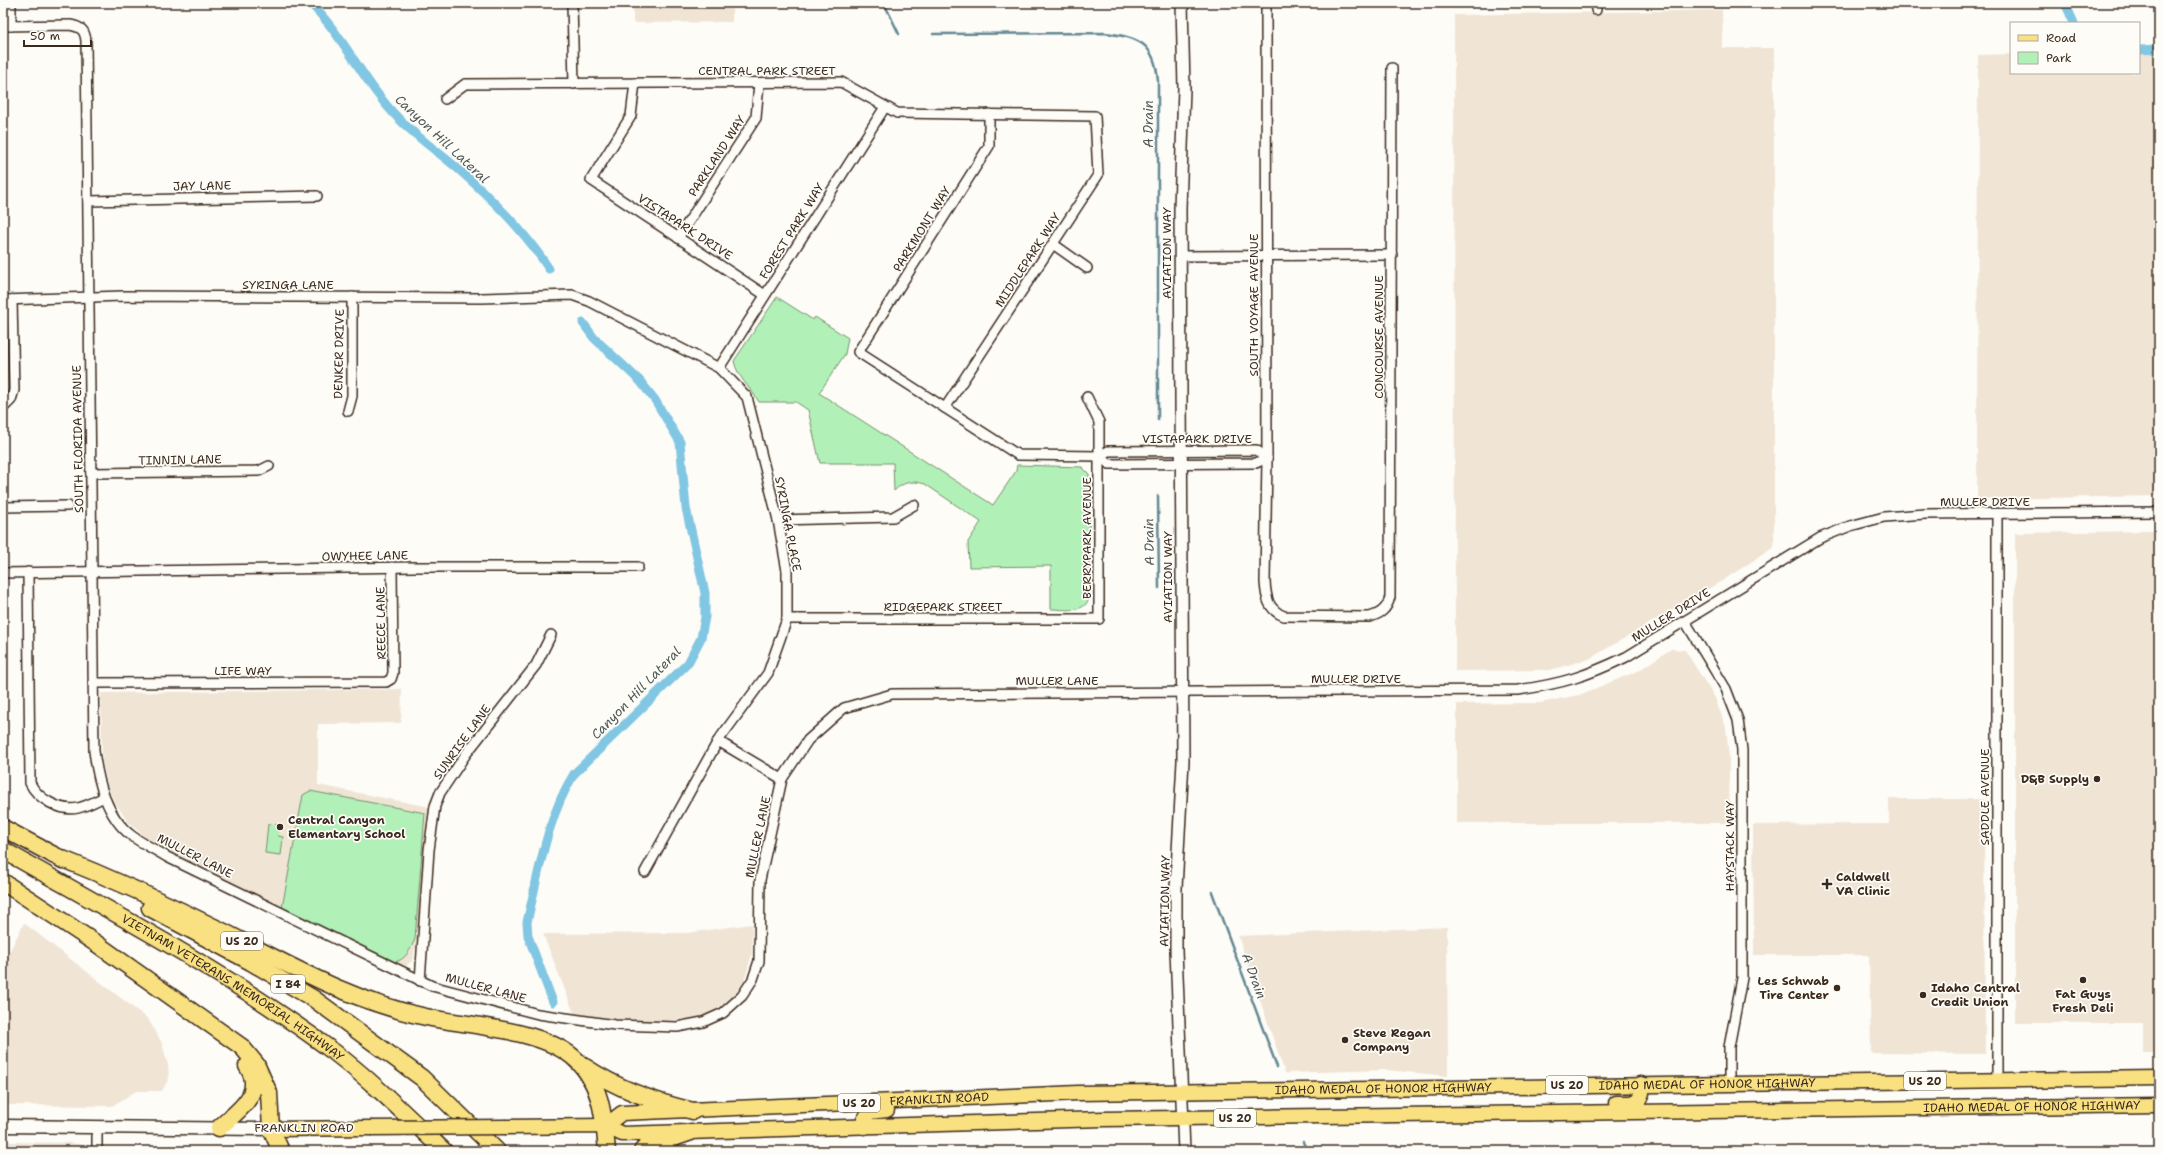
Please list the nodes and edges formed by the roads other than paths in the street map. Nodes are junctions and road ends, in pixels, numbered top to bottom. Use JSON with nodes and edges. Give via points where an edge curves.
{"nodes":[{"id":1,"x":11,"y":3,"type":"edge"},
{"id":2,"x":572,"y":3,"type":"edge"},
{"id":3,"x":1182,"y":3,"type":"edge"},
{"id":4,"x":1266,"y":3,"type":"edge"},
{"id":5,"x":7,"y":26,"type":"edge"},
{"id":6,"x":1392,"y":68,"type":"dead end"},
{"id":7,"x":635,"y":83,"type":"junction"},
{"id":8,"x":759,"y":83,"type":"junction"},
{"id":9,"x":574,"y":84,"type":"junction"},
{"id":10,"x":445,"y":99,"type":"dead end"},
{"id":11,"x":885,"y":107,"type":"junction"},
{"id":12,"x":989,"y":114,"type":"junction"},
{"id":13,"x":1095,"y":116,"type":"joint"},
{"id":14,"x":317,"y":196,"type":"dead end"},
{"id":15,"x":88,"y":200,"type":"junction"},
{"id":16,"x":678,"y":238,"type":"junction"},
{"id":17,"x":1052,"y":244,"type":"junction"},
{"id":18,"x":1265,"y":255,"type":"junction"},
{"id":19,"x":1392,"y":255,"type":"junction"},
{"id":20,"x":1180,"y":256,"type":"junction"},
{"id":21,"x":1087,"y":268,"type":"dead end"},
{"id":22,"x":572,"y":294,"type":"joint"},
{"id":23,"x":765,"y":295,"type":"junction"},
{"id":24,"x":352,"y":297,"type":"junction"},
{"id":25,"x":88,"y":298,"type":"junction"},
{"id":26,"x":8,"y":300,"type":"edge"},
{"id":27,"x":858,"y":352,"type":"joint"},
{"id":28,"x":719,"y":368,"type":"junction"},
{"id":29,"x":1087,"y":397,"type":"dead end"},
{"id":30,"x":3,"y":408,"type":"edge"},
{"id":31,"x":945,"y":408,"type":"junction"},
{"id":32,"x":348,"y":411,"type":"dead end"},
{"id":33,"x":1180,"y":450,"type":"junction"},
{"id":34,"x":1100,"y":456,"type":"junction"},
{"id":35,"x":1267,"y":458,"type":"junction"},
{"id":36,"x":1180,"y":463,"type":"junction"},
{"id":37,"x":269,"y":466,"type":"dead end"},
{"id":38,"x":90,"y":473,"type":"junction"},
{"id":39,"x":914,"y":505,"type":"dead end"},
{"id":40,"x":3,"y":506,"type":"edge"},
{"id":41,"x":68,"y":506,"type":"dead end"},
{"id":42,"x":2159,"y":512,"type":"edge"},
{"id":43,"x":1997,"y":514,"type":"junction"},
{"id":44,"x":778,"y":520,"type":"junction"},
{"id":45,"x":392,"y":567,"type":"junction"},
{"id":46,"x":638,"y":567,"type":"dead end"},
{"id":47,"x":92,"y":571,"type":"junction"},
{"id":48,"x":3,"y":572,"type":"edge"},
{"id":49,"x":28,"y":572,"type":"junction"},
{"id":50,"x":1270,"y":607,"type":"joint"},
{"id":51,"x":787,"y":619,"type":"junction"},
{"id":52,"x":1099,"y":619,"type":"joint"},
{"id":53,"x":1685,"y":621,"type":"junction"},
{"id":54,"x":551,"y":634,"type":"dead end"},
{"id":55,"x":391,"y":679,"type":"joint"},
{"id":56,"x":94,"y":683,"type":"junction"},
{"id":57,"x":1183,"y":692,"type":"junction"},
{"id":58,"x":718,"y":741,"type":"junction"},
{"id":59,"x":782,"y":779,"type":"junction"},
{"id":60,"x":104,"y":797,"type":"junction"},
{"id":61,"x":3,"y":828,"type":"edge"},
{"id":62,"x":131,"y":835,"type":"joint"},
{"id":63,"x":3,"y":850,"type":"edge"},
{"id":64,"x":53,"y":855,"type":"junction"},
{"id":65,"x":645,"y":872,"type":"dead end"},
{"id":66,"x":3,"y":882,"type":"edge"},
{"id":67,"x":420,"y":981,"type":"junction"},
{"id":68,"x":208,"y":1024,"type":"junction"},
{"id":69,"x":580,"y":1064,"type":"junction"},
{"id":70,"x":2159,"y":1078,"type":"edge"},
{"id":71,"x":1997,"y":1080,"type":"junction"},
{"id":72,"x":1729,"y":1083,"type":"junction"},
{"id":73,"x":1642,"y":1084,"type":"junction"},
{"id":74,"x":1183,"y":1092,"type":"junction"},
{"id":75,"x":995,"y":1096,"type":"junction"},
{"id":76,"x":2159,"y":1105,"type":"edge"},
{"id":77,"x":693,"y":1111,"type":"junction"},
{"id":78,"x":1470,"y":1114,"type":"junction"},
{"id":79,"x":1184,"y":1118,"type":"junction"},
{"id":80,"x":3,"y":1126,"type":"edge"},
{"id":81,"x":605,"y":1126,"type":"junction"},
{"id":82,"x":97,"y":1127,"type":"junction"},
{"id":83,"x":864,"y":1127,"type":"junction"},
{"id":84,"x":219,"y":1128,"type":"junction"},
{"id":85,"x":272,"y":1129,"type":"junction"},
{"id":86,"x":691,"y":1132,"type":"junction"},
{"id":87,"x":97,"y":1151,"type":"edge"},
{"id":88,"x":281,"y":1151,"type":"edge"},
{"id":89,"x":444,"y":1151,"type":"edge"},
{"id":90,"x":497,"y":1151,"type":"edge"},
{"id":91,"x":607,"y":1151,"type":"edge"},
{"id":92,"x":642,"y":1151,"type":"edge"},
{"id":93,"x":1184,"y":1151,"type":"edge"}],
"edges":[{"from":1,"to":5,"type":"street"},
{"from":2,"to":9,"type":"street"},
{"from":3,"to":20,"type":"street","name":"AVIATION WAY","via":[[1184,88]]},
{"from":4,"to":18,"type":"street","name":"SOUTH VOYAGE AVENUE"},
{"from":5,"to":15,"type":"street","name":"SOUTH FLORIDA AVENUE","via":[[70,25],[80,27],[85,32]]},
{"from":6,"to":19,"type":"street","name":"CONCOURSE AVENUE"},
{"from":7,"to":8,"type":"street","name":"CENTRAL PARK STREET"},
{"from":7,"to":9,"type":"street","name":"CENTRAL PARK STREET"},
{"from":7,"to":16,"type":"street","name":"VISTAPARK DRIVE","via":[[631,116],[591,180]]},
{"from":8,"to":11,"type":"street","name":"CENTRAL PARK STREET","via":[[841,82]]},
{"from":8,"to":16,"type":"street","name":"PARKLAND WAY","via":[[756,118]]},
{"from":9,"to":10,"type":"street","name":"CENTRAL PARK STREET","via":[[465,84]]},
{"from":11,"to":12,"type":"street","name":"CENTRAL PARK STREET","via":[[897,113]]},
{"from":11,"to":23,"type":"street","name":"FOREST PARK WAY"},
{"from":12,"to":13,"type":"street","name":"CENTRAL PARK STREET"},
{"from":12,"to":27,"type":"street","name":"PARKMONT WAY","via":[[989,146]]},
{"from":13,"to":17,"type":"street","name":"MIDDLEPARK WAY","via":[[1098,175]]},
{"from":14,"to":15,"type":"street","name":"JAY LANE"},
{"from":15,"to":25,"type":"street","name":"SOUTH FLORIDA AVENUE"},
{"from":16,"to":23,"type":"street","name":"VISTAPARK DRIVE"},
{"from":17,"to":21,"type":"street"},
{"from":17,"to":31,"type":"street","name":"MIDDLEPARK WAY"},
{"from":18,"to":19,"type":"street"},
{"from":18,"to":20,"type":"street"},
{"from":18,"to":35,"type":"street","name":"SOUTH VOYAGE AVENUE"},
{"from":19,"to":50,"type":"street","name":"CONCOURSE AVENUE","via":[[1391,584],[1387,607],[1378,615],[1362,617],[1284,616]]},
{"from":20,"to":33,"type":"street","name":"AVIATION WAY"},
{"from":22,"to":24,"type":"street","name":"SYRINGA LANE","via":[[482,298]]},
{"from":22,"to":28,"type":"street","name":"SYRINGA PLACE"},
{"from":23,"to":28,"type":"street","name":"FOREST PARK WAY"},
{"from":24,"to":25,"type":"street","name":"SYRINGA LANE"},
{"from":24,"to":32,"type":"street","name":"DENKER DRIVE","via":[[352,396]]},
{"from":25,"to":26,"type":"street","name":"SYRINGA LANE"},
{"from":25,"to":38,"type":"street","name":"SOUTH FLORIDA AVENUE"},
{"from":26,"to":30,"type":"street","via":[[14,390],[11,400]]},
{"from":27,"to":31,"type":"street","name":"VISTAPARK DRIVE"},
{"from":28,"to":44,"type":"street","name":"SYRINGA PLACE","via":[[747,397]]},
{"from":29,"to":34,"type":"street","name":"BERRYPARK AVENUE","via":[[1099,422]]},
{"from":31,"to":34,"type":"street","name":"VISTAPARK DRIVE","via":[[1018,455]]},
{"from":33,"to":34,"type":"street","name":"VISTAPARK DRIVE","via":[[1108,451]]},
{"from":33,"to":35,"type":"street","name":"VISTAPARK DRIVE","via":[[1256,450]]},
{"from":33,"to":36,"type":"street","name":"AVIATION WAY"},
{"from":34,"to":36,"type":"street","name":"VISTAPARK DRIVE","via":[[1109,464]]},
{"from":34,"to":52,"type":"street","name":"BERRYPARK AVENUE"},
{"from":35,"to":36,"type":"street","name":"VISTAPARK DRIVE","via":[[1256,463]]},
{"from":35,"to":50,"type":"street","name":"SOUTH VOYAGE AVENUE","via":[[1265,582]]},
{"from":36,"to":57,"type":"street","name":"AVIATION WAY"},
{"from":37,"to":38,"type":"street","name":"TINNIN LANE","via":[[258,470]]},
{"from":38,"to":47,"type":"street","name":"SOUTH FLORIDA AVENUE"},
{"from":39,"to":44,"type":"street","via":[[893,517]]},
{"from":40,"to":41,"type":"street"},
{"from":42,"to":43,"type":"street","name":"MULLER DRIVE"},
{"from":43,"to":53,"type":"street","name":"MULLER DRIVE","via":[[1884,517],[1850,526],[1820,538]]},
{"from":43,"to":71,"type":"street","name":"SADDLE AVENUE"},
{"from":44,"to":51,"type":"street","name":"SYRINGA PLACE","via":[[787,570]]},
{"from":45,"to":46,"type":"street","name":"OWYHEE LANE"},
{"from":45,"to":47,"type":"street","name":"OWYHEE LANE"},
{"from":45,"to":55,"type":"street","name":"REECE LANE"},
{"from":47,"to":49,"type":"street","name":"OWYHEE LANE"},
{"from":47,"to":56,"type":"street","name":"SOUTH FLORIDA AVENUE"},
{"from":48,"to":49,"type":"street","name":"OWYHEE LANE"},
{"from":49,"to":60,"type":"street","via":[[30,783],[36,793],[62,807],[77,808]]},
{"from":51,"to":52,"type":"street","name":"RIDGEPARK STREET"},
{"from":51,"to":58,"type":"street","name":"SYRINGA PLACE","via":[[768,673]]},
{"from":53,"to":57,"type":"street","name":"MULLER DRIVE","via":[[1626,657],[1593,673],[1554,685],[1518,690]]},
{"from":53,"to":72,"type":"street","name":"HAYSTACK WAY","via":[[1726,689],[1738,720],[1742,750],[1742,978],[1729,1047]]},
{"from":54,"to":67,"type":"street","name":"SUNRISE LANE","via":[[536,665],[466,754],[440,793],[432,823]]},
{"from":55,"to":56,"type":"street","name":"LIFE WAY","via":[[386,682]]},
{"from":56,"to":60,"type":"street","name":"SOUTH FLORIDA AVENUE","via":[[94,751]]},
{"from":57,"to":59,"type":"street","name":"MULLER LANE","via":[[892,694],[844,708],[808,740]]},
{"from":57,"to":74,"type":"street","name":"AVIATION WAY","via":[[1183,761],[1176,888],[1176,950]]},
{"from":58,"to":59,"type":"street"},
{"from":58,"to":65,"type":"street","name":"SYRINGA PLACE"},
{"from":59,"to":67,"type":"street","name":"MULLER LANE","via":[[760,880],[759,962],[753,979],[742,996],[723,1013],[703,1022],[677,1027],[615,1025],[538,1014],[460,995]]},
{"from":60,"to":62,"type":"street","name":"SOUTH FLORIDA AVENUE","via":[[117,820]]},
{"from":61,"to":64,"type":"highway","name":"VIETNAM VETERANS MEMORIAL HIGHWAY","number":"I 84"},
{"from":62,"to":67,"type":"street","name":"MULLER LANE","via":[[167,857]]},
{"from":63,"to":89,"type":"highway","name":"VIETNAM VETERANS MEMORIAL HIGHWAY","number":"I 84","via":[[208,966],[280,1014],[372,1084]]},
{"from":64,"to":69,"type":"highway","number":"US 20","via":[[102,874],[352,995],[421,1016],[530,1036],[556,1046]]},
{"from":64,"to":90,"type":"highway","name":"VIETNAM VETERANS MEMORIAL HIGHWAY","number":"I 84","via":[[314,999],[422,1078]]},
{"from":66,"to":68,"type":"highway","via":[[97,944]]},
{"from":68,"to":84,"type":"highway","via":[[241,1057],[253,1078],[254,1086],[250,1099]]},
{"from":68,"to":85,"type":"highway","via":[[242,1047],[256,1064],[269,1093]]},
{"from":69,"to":77,"type":"highway","number":"US 20","via":[[604,1080],[636,1095]]},
{"from":69,"to":81,"type":"highway","number":"US 20","via":[[589,1076],[603,1109]]},
{"from":70,"to":71,"type":"main road","name":"IDAHO MEDAL OF HONOR HIGHWAY","number":"US 20"},
{"from":71,"to":72,"type":"main road","name":"IDAHO MEDAL OF HONOR HIGHWAY","number":"US 20"},
{"from":72,"to":73,"type":"main road","name":"IDAHO MEDAL OF HONOR HIGHWAY","number":"US 20"},
{"from":73,"to":74,"type":"main road","name":"IDAHO MEDAL OF HONOR HIGHWAY","number":"US 20"},
{"from":73,"to":78,"type":"main road","via":[[1639,1100],[1632,1103],[1547,1104]]},
{"from":74,"to":75,"type":"main road","name":"FRANKLIN ROAD","number":"US 20"},
{"from":74,"to":79,"type":"street","name":"AVIATION WAY"},
{"from":75,"to":77,"type":"main road","name":"FRANKLIN ROAD","number":"US 20"},
{"from":75,"to":83,"type":"main road","via":[[958,1107],[869,1112],[864,1120]]},
{"from":76,"to":78,"type":"main road","name":"IDAHO MEDAL OF HONOR HIGHWAY","number":"US 20"},
{"from":77,"to":81,"type":"main road","name":"FRANKLIN ROAD","number":"US 20","via":[[622,1113]]},
{"from":78,"to":79,"type":"main road","name":"IDAHO MEDAL OF HONOR HIGHWAY","number":"US 20"},
{"from":79,"to":83,"type":"main road","name":"FRANKLIN ROAD","number":"US 20"},
{"from":79,"to":93,"type":"street","name":"AVIATION WAY"},
{"from":80,"to":82,"type":"main road","name":"FRANKLIN ROAD"},
{"from":81,"to":85,"type":"main road","name":"FRANKLIN ROAD","number":"US 20","bridge":true},
{"from":81,"to":86,"type":"main road","name":"FRANKLIN ROAD","number":"US 20","via":[[622,1134]]},
{"from":81,"to":91,"type":"highway"},
{"from":82,"to":84,"type":"main road","name":"FRANKLIN ROAD"},
{"from":82,"to":87,"type":"street"},
{"from":83,"to":86,"type":"main road","name":"FRANKLIN ROAD","number":"US 20"},
{"from":84,"to":85,"type":"main road","name":"FRANKLIN ROAD"},
{"from":85,"to":88,"type":"highway"},
{"from":86,"to":92,"type":"highway"}]}
